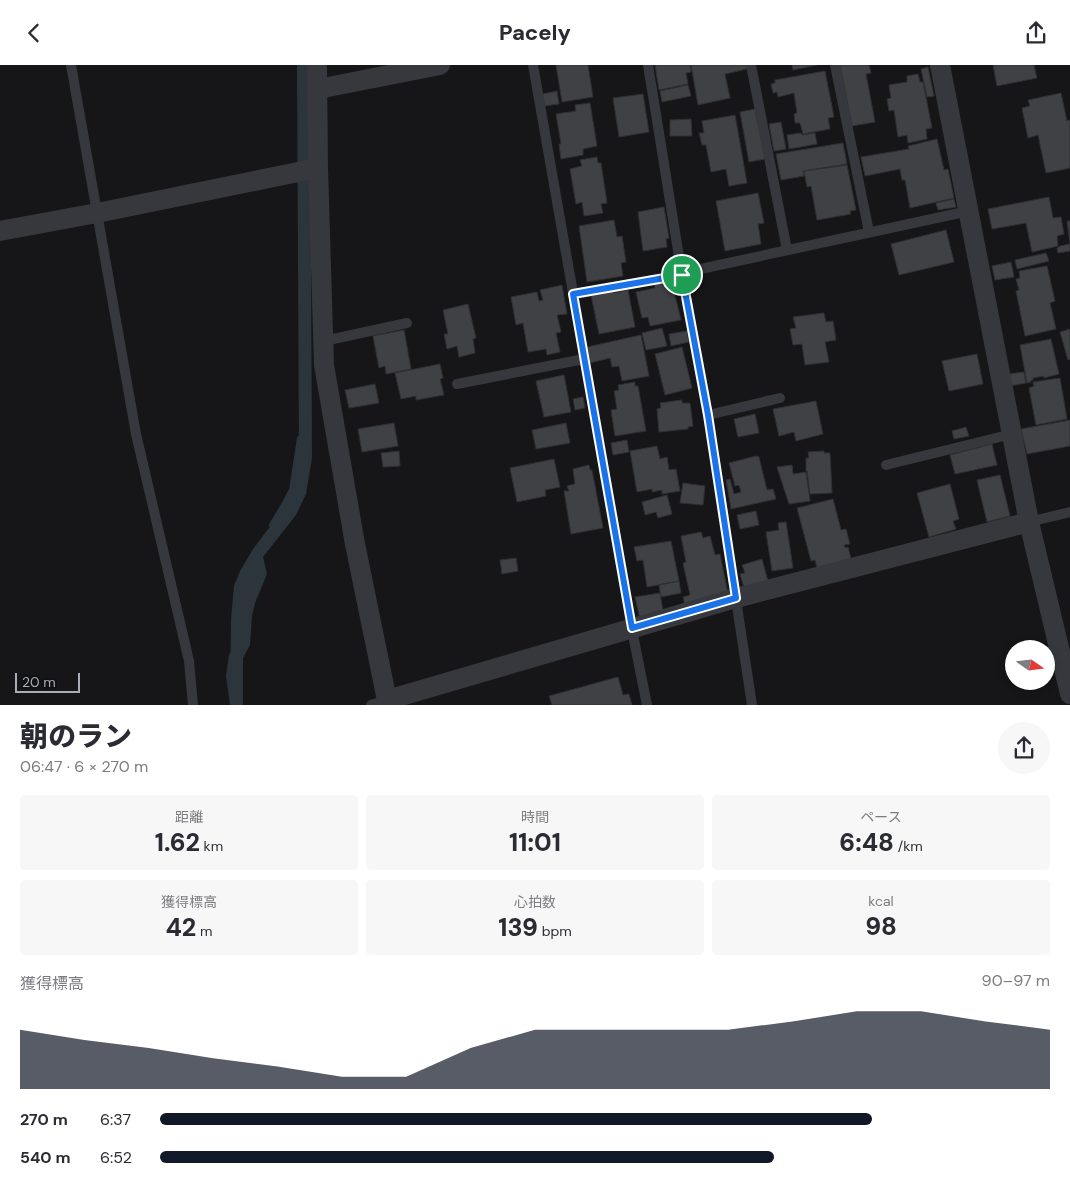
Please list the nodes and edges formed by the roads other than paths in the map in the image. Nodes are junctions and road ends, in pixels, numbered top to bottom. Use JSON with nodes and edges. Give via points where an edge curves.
{"nodes":[{"id":1,"x":71,"y":65,"type":"edge"},
{"id":2,"x":318,"y":65,"type":"edge"},
{"id":3,"x":440,"y":65,"type":"edge"},
{"id":4,"x":533,"y":65,"type":"edge"},
{"id":5,"x":648,"y":65,"type":"edge"},
{"id":6,"x":751,"y":65,"type":"edge"},
{"id":7,"x":835,"y":65,"type":"edge"},
{"id":8,"x":940,"y":65,"type":"edge"},
{"id":9,"x":318,"y":89,"type":"junction"},
{"id":10,"x":308,"y":170,"type":"junction"},
{"id":11,"x":969,"y":211,"type":"junction"},
{"id":12,"x":97,"y":213,"type":"junction"},
{"id":13,"x":0,"y":231,"type":"edge"},
{"id":14,"x":869,"y":233,"type":"junction"},
{"id":15,"x":787,"y":250,"type":"junction"},
{"id":16,"x":682,"y":274,"type":"junction"},
{"id":17,"x":573,"y":294,"type":"junction"},
{"id":18,"x":407,"y":323,"type":"dead end"},
{"id":19,"x":324,"y":341,"type":"junction"},
{"id":20,"x":584,"y":359,"type":"junction"},
{"id":21,"x":457,"y":384,"type":"dead end"},
{"id":22,"x":780,"y":398,"type":"dead end"},
{"id":23,"x":708,"y":415,"type":"junction"},
{"id":24,"x":1012,"y":434,"type":"junction"},
{"id":25,"x":886,"y":465,"type":"dead end"},
{"id":26,"x":1070,"y":512,"type":"edge"},
{"id":27,"x":1029,"y":522,"type":"junction"},
{"id":28,"x":736,"y":598,"type":"junction"},
{"id":29,"x":632,"y":628,"type":"junction"},
{"id":30,"x":1070,"y":695,"type":"edge"},
{"id":31,"x":382,"y":703,"type":"edge"},
{"id":32,"x":193,"y":705,"type":"edge"},
{"id":33,"x":647,"y":705,"type":"edge"},
{"id":34,"x":752,"y":705,"type":"edge"}],
"edges":[{"from":1,"to":12,"type":"lane"},
{"from":2,"to":9,"type":"street"},
{"from":3,"to":9,"type":"street"},
{"from":4,"to":17,"type":"lane"},
{"from":5,"to":16,"type":"lane"},
{"from":6,"to":15,"type":"lane"},
{"from":7,"to":14,"type":"lane"},
{"from":8,"to":11,"type":"street"},
{"from":9,"to":10,"type":"street"},
{"from":10,"to":12,"type":"street"},
{"from":10,"to":19,"type":"street"},
{"from":11,"to":14,"type":"lane"},
{"from":11,"to":24,"type":"street"},
{"from":12,"to":13,"type":"street"},
{"from":12,"to":32,"type":"lane","via":[[136,434],[189,661]]},
{"from":14,"to":15,"type":"lane"},
{"from":15,"to":16,"type":"lane"},
{"from":16,"to":17,"type":"lane"},
{"from":16,"to":23,"type":"lane"},
{"from":17,"to":20,"type":"lane"},
{"from":18,"to":19,"type":"lane"},
{"from":19,"to":31,"type":"street","via":[[324,365]]},
{"from":20,"to":21,"type":"lane"},
{"from":20,"to":29,"type":"lane"},
{"from":22,"to":23,"type":"lane"},
{"from":23,"to":28,"type":"lane"},
{"from":24,"to":25,"type":"lane"},
{"from":24,"to":27,"type":"street"},
{"from":26,"to":27,"type":"lane"},
{"from":27,"to":28,"type":"street"},
{"from":27,"to":30,"type":"street"},
{"from":28,"to":29,"type":"street"},
{"from":28,"to":34,"type":"lane"},
{"from":29,"to":31,"type":"street"},
{"from":29,"to":33,"type":"lane"}]}
